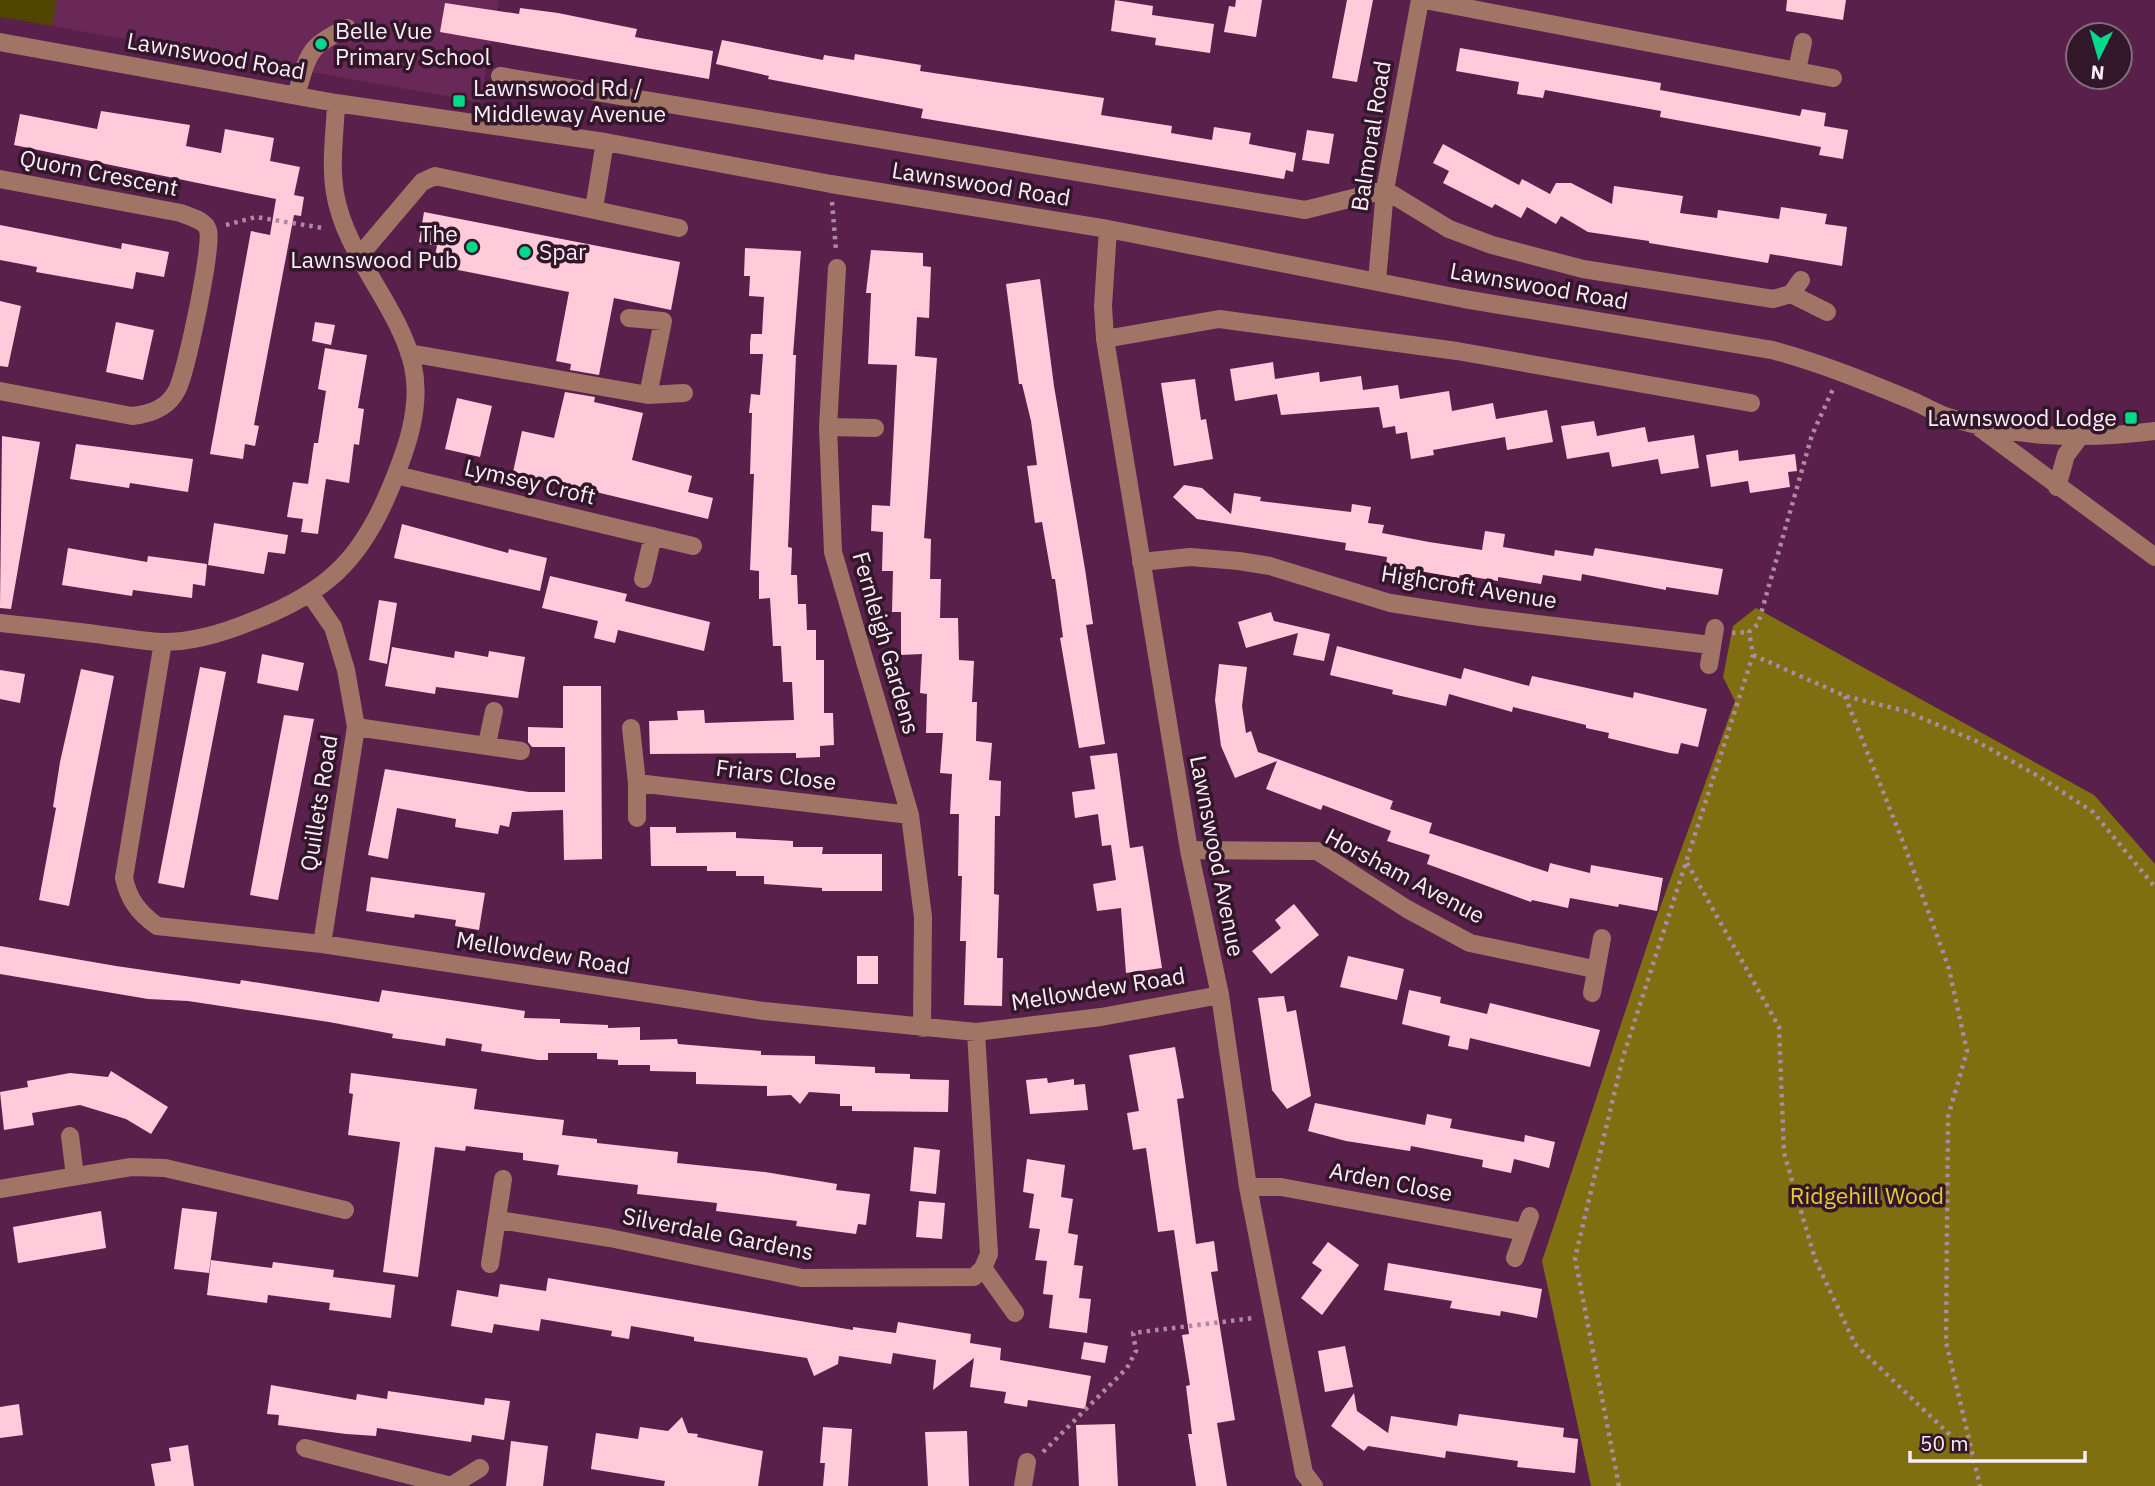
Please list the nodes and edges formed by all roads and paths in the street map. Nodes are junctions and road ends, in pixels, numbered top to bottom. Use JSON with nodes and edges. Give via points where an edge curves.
{"nodes":[{"id":1,"x":1422,"y":0,"type":"edge"},
{"id":2,"x":347,"y":28,"type":"dead end"},
{"id":3,"x":0,"y":42,"type":"edge"},
{"id":4,"x":1803,"y":42,"type":"dead end"},
{"id":5,"x":1797,"y":70,"type":"junction"},
{"id":6,"x":500,"y":76,"type":"dead end"},
{"id":7,"x":1833,"y":78,"type":"dead end"},
{"id":8,"x":296,"y":95,"type":"junction"},
{"id":9,"x":336,"y":103,"type":"junction"},
{"id":10,"x":605,"y":142,"type":"junction"},
{"id":11,"x":0,"y":179,"type":"edge"},
{"id":12,"x":831,"y":184,"type":"junction"},
{"id":13,"x":1384,"y":190,"type":"junction"},
{"id":14,"x":594,"y":208,"type":"junction"},
{"id":15,"x":679,"y":228,"type":"dead end"},
{"id":16,"x":1108,"y":229,"type":"junction"},
{"id":17,"x":208,"y":230,"type":"junction"},
{"id":18,"x":350,"y":233,"type":"junction"},
{"id":19,"x":360,"y":255,"type":"junction"},
{"id":20,"x":837,"y":268,"type":"joint"},
{"id":21,"x":1377,"y":281,"type":"junction"},
{"id":22,"x":1827,"y":313,"type":"dead end"},
{"id":23,"x":629,"y":318,"type":"dead end"},
{"id":24,"x":1105,"y":339,"type":"junction"},
{"id":25,"x":409,"y":353,"type":"junction"},
{"id":26,"x":1840,"y":372,"type":"junction"},
{"id":27,"x":0,"y":391,"type":"edge"},
{"id":28,"x":684,"y":393,"type":"dead end"},
{"id":29,"x":648,"y":395,"type":"junction"},
{"id":30,"x":1751,"y":402,"type":"dead end"},
{"id":31,"x":1976,"y":425,"type":"junction"},
{"id":32,"x":828,"y":427,"type":"junction"},
{"id":33,"x":875,"y":428,"type":"dead end"},
{"id":34,"x":2155,"y":431,"type":"edge"},
{"id":35,"x":2081,"y":435,"type":"junction"},
{"id":36,"x":396,"y":475,"type":"junction"},
{"id":37,"x":2057,"y":487,"type":"junction"},
{"id":38,"x":653,"y":536,"type":"junction"},
{"id":39,"x":693,"y":546,"type":"dead end"},
{"id":40,"x":2155,"y":557,"type":"edge"},
{"id":41,"x":1141,"y":562,"type":"junction"},
{"id":42,"x":643,"y":579,"type":"dead end"},
{"id":43,"x":310,"y":594,"type":"junction"},
{"id":44,"x":0,"y":623,"type":"edge"},
{"id":45,"x":163,"y":642,"type":"junction"},
{"id":46,"x":1754,"y":655,"type":"junction"},
{"id":47,"x":1709,"y":665,"type":"dead end"},
{"id":48,"x":1845,"y":696,"type":"junction"},
{"id":49,"x":494,"y":711,"type":"dead end"},
{"id":50,"x":356,"y":727,"type":"junction"},
{"id":51,"x":631,"y":728,"type":"dead end"},
{"id":52,"x":487,"y":744,"type":"junction"},
{"id":53,"x":521,"y":751,"type":"dead end"},
{"id":54,"x":637,"y":783,"type":"junction"},
{"id":55,"x":910,"y":815,"type":"junction"},
{"id":56,"x":637,"y":818,"type":"dead end"},
{"id":57,"x":1189,"y":850,"type":"junction"},
{"id":58,"x":1687,"y":862,"type":"junction"},
{"id":59,"x":2155,"y":887,"type":"edge"},
{"id":60,"x":1602,"y":938,"type":"dead end"},
{"id":61,"x":323,"y":944,"type":"junction"},
{"id":62,"x":1594,"y":969,"type":"junction"},
{"id":63,"x":1592,"y":993,"type":"dead end"},
{"id":64,"x":1220,"y":995,"type":"junction"},
{"id":65,"x":922,"y":1028,"type":"junction"},
{"id":66,"x":976,"y":1032,"type":"junction"},
{"id":67,"x":70,"y":1136,"type":"dead end"},
{"id":68,"x":75,"y":1176,"type":"junction"},
{"id":69,"x":503,"y":1179,"type":"dead end"},
{"id":70,"x":1248,"y":1187,"type":"junction"},
{"id":71,"x":0,"y":1189,"type":"edge"},
{"id":72,"x":345,"y":1210,"type":"dead end"},
{"id":73,"x":499,"y":1220,"type":"junction"},
{"id":74,"x":1515,"y":1258,"type":"dead end"},
{"id":75,"x":491,"y":1264,"type":"dead end"},
{"id":76,"x":983,"y":1268,"type":"junction"},
{"id":77,"x":1015,"y":1313,"type":"dead end"},
{"id":78,"x":1272,"y":1315,"type":"junction"},
{"id":79,"x":305,"y":1448,"type":"dead end"},
{"id":80,"x":1973,"y":1457,"type":"junction"},
{"id":81,"x":1027,"y":1462,"type":"joint"},
{"id":82,"x":480,"y":1468,"type":"dead end"},
{"id":83,"x":451,"y":1486,"type":"edge"},
{"id":84,"x":1023,"y":1486,"type":"edge"},
{"id":85,"x":1314,"y":1486,"type":"edge"},
{"id":86,"x":1619,"y":1486,"type":"edge"},
{"id":87,"x":1980,"y":1486,"type":"edge"}],
"edges":[{"from":1,"to":5,"type":"street"},
{"from":1,"to":13,"type":"street","name":"Balmoral Road"},
{"from":2,"to":8,"type":"street","via":[[310,50]]},
{"from":3,"to":8,"type":"street","name":"Lawnswood Road"},
{"from":4,"to":5,"type":"street"},
{"from":5,"to":7,"type":"street"},
{"from":6,"to":13,"type":"street","via":[[1305,210]]},
{"from":8,"to":9,"type":"street","name":"Lawnswood Road"},
{"from":9,"to":10,"type":"street","name":"Lawnswood Road"},
{"from":9,"to":18,"type":"street","via":[[335,194]]},
{"from":10,"to":12,"type":"street","name":"Lawnswood Road"},
{"from":10,"to":14,"type":"street"},
{"from":11,"to":17,"type":"street","name":"Quorn Crescent","via":[[181,213]]},
{"from":12,"to":16,"type":"street","name":"Lawnswood Road"},
{"from":12,"to":20,"type":"path"},
{"from":13,"to":21,"type":"street","name":"Balmoral Road"},
{"from":13,"to":22,"type":"street","via":[[1449,229],[1492,245],[1583,269],[1773,299],[1796,287]]},
{"from":14,"to":15,"type":"street"},
{"from":14,"to":19,"type":"street","via":[[435,176],[422,182]]},
{"from":16,"to":21,"type":"street","name":"Lawnswood Road"},
{"from":16,"to":24,"type":"street","name":"Lawnswood Avenue"},
{"from":17,"to":18,"type":"path","via":[[256,217]]},
{"from":17,"to":27,"type":"street","via":[[208,253],[183,370],[167,403],[152,414],[132,416]]},
{"from":18,"to":19,"type":"street"},
{"from":19,"to":25,"type":"street"},
{"from":20,"to":32,"type":"street","name":"Fernleigh Gardens"},
{"from":21,"to":26,"type":"street","name":"Lawnswood Road","via":[[1772,351]]},
{"from":23,"to":29,"type":"street","via":[[663,321]]},
{"from":24,"to":30,"type":"street","via":[[1219,319],[1457,351]]},
{"from":24,"to":41,"type":"street","name":"Lawnswood Avenue"},
{"from":25,"to":29,"type":"street"},
{"from":25,"to":36,"type":"street","via":[[416,401]]},
{"from":26,"to":31,"type":"street","name":"Lawnswood Road"},
{"from":26,"to":46,"type":"path","via":[[1812,435],[1758,624],[1749,632]]},
{"from":28,"to":29,"type":"street"},
{"from":31,"to":35,"type":"street"},
{"from":31,"to":37,"type":"street"},
{"from":32,"to":33,"type":"street"},
{"from":32,"to":55,"type":"street","name":"Fernleigh Gardens","via":[[833,552]]},
{"from":34,"to":35,"type":"street"},
{"from":35,"to":37,"type":"street","via":[[2066,455]]},
{"from":36,"to":38,"type":"street","name":"Lymsey Croft"},
{"from":36,"to":43,"type":"street","via":[[358,550]]},
{"from":37,"to":40,"type":"street"},
{"from":38,"to":39,"type":"street","name":"Lymsey Croft"},
{"from":38,"to":42,"type":"street"},
{"from":41,"to":47,"type":"street","name":"Highcroft Avenue","via":[[1190,557],[1239,561],[1390,603],[1479,617],[1713,636]]},
{"from":41,"to":57,"type":"street","name":"Lawnswood Avenue"},
{"from":43,"to":45,"type":"street","via":[[286,609],[227,631]]},
{"from":43,"to":50,"type":"street","name":"Quillets Road","via":[[333,627]]},
{"from":44,"to":45,"type":"street"},
{"from":45,"to":61,"type":"street","name":"Mellowdew Road","via":[[124,878],[129,899],[157,926]]},
{"from":46,"to":48,"type":"path"},
{"from":46,"to":58,"type":"path"},
{"from":48,"to":59,"type":"path","via":[[1905,711],[1976,741],[2038,776],[2093,812]]},
{"from":48,"to":80,"type":"path","via":[[1949,970],[1967,1051],[1948,1117],[1946,1342]]},
{"from":49,"to":52,"type":"street"},
{"from":50,"to":52,"type":"street"},
{"from":50,"to":61,"type":"street","name":"Quillets Road"},
{"from":51,"to":54,"type":"street"},
{"from":52,"to":53,"type":"street"},
{"from":54,"to":55,"type":"street","name":"Friars Close"},
{"from":54,"to":56,"type":"street"},
{"from":55,"to":65,"type":"street","name":"Fernleigh Gardens","via":[[923,917]]},
{"from":57,"to":62,"type":"street","name":"Horsham Avenue","via":[[1317,851],[1470,943]]},
{"from":57,"to":64,"type":"street","name":"Lawnswood Avenue"},
{"from":58,"to":80,"type":"path","via":[[1779,1027],[1784,1153],[1815,1259],[1855,1344]]},
{"from":58,"to":86,"type":"path","via":[[1623,1057],[1575,1258]]},
{"from":60,"to":62,"type":"street"},
{"from":61,"to":65,"type":"street","name":"Mellowdew Road","via":[[764,1012]]},
{"from":62,"to":63,"type":"street"},
{"from":64,"to":66,"type":"street","name":"Mellowdew Road","via":[[1101,1017]]},
{"from":64,"to":70,"type":"street","name":"Lawnswood Avenue"},
{"from":65,"to":66,"type":"street","name":"Mellowdew Road"},
{"from":66,"to":76,"type":"street","via":[[989,1254]]},
{"from":67,"to":68,"type":"street"},
{"from":68,"to":71,"type":"street"},
{"from":68,"to":72,"type":"street","via":[[131,1167],[165,1168]]},
{"from":69,"to":73,"type":"street"},
{"from":70,"to":74,"type":"street","name":"Arden Close","via":[[1282,1187],[1527,1224]]},
{"from":70,"to":78,"type":"street","name":"Lawnswood Avenue"},
{"from":73,"to":75,"type":"street"},
{"from":73,"to":76,"type":"street","name":"Silverdale Gardens","via":[[802,1278],[956,1279],[974,1277]]},
{"from":76,"to":77,"type":"street"},
{"from":78,"to":81,"type":"path","via":[[1133,1333],[1136,1351],[1128,1368],[1044,1451]]},
{"from":78,"to":85,"type":"street","name":"Lawnswood Avenue","via":[[1304,1473]]},
{"from":79,"to":83,"type":"street"},
{"from":80,"to":87,"type":"path"},
{"from":81,"to":84,"type":"street"},
{"from":82,"to":83,"type":"street"}]}
